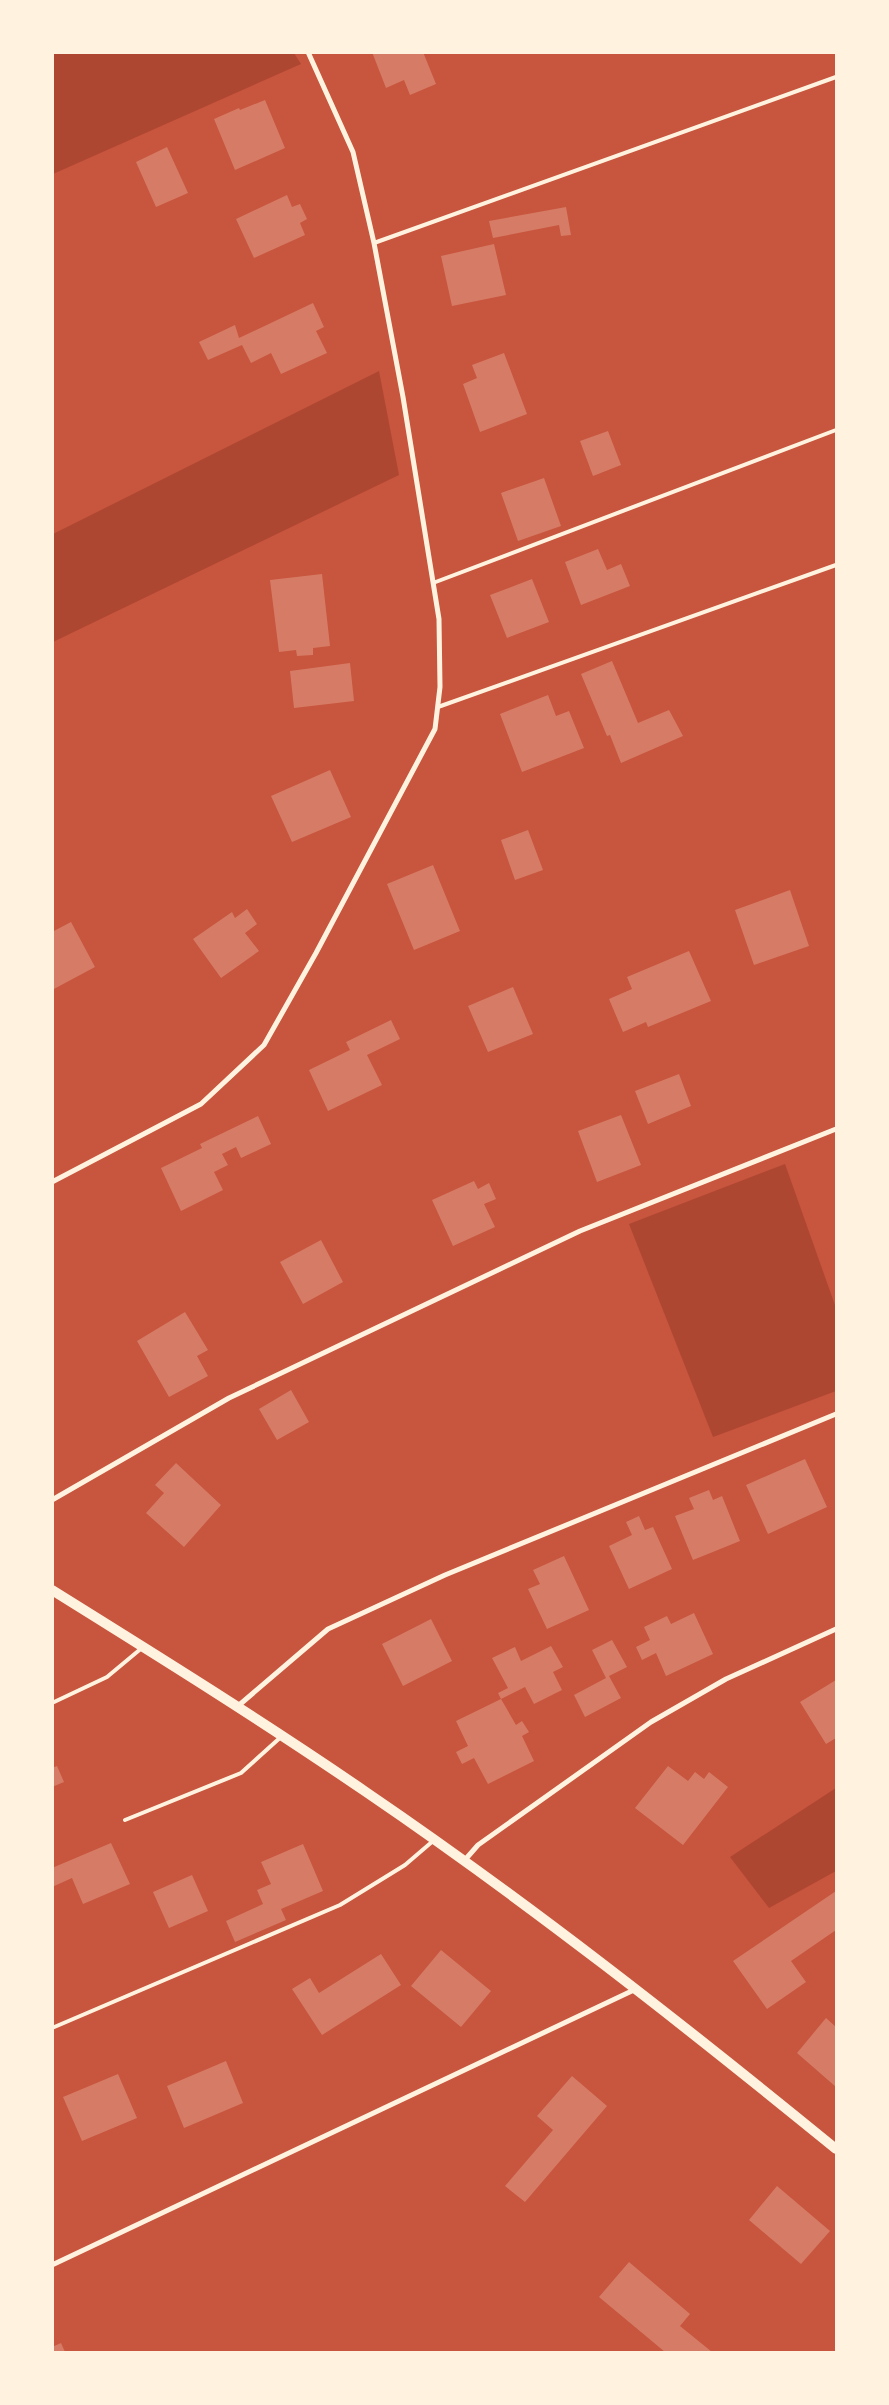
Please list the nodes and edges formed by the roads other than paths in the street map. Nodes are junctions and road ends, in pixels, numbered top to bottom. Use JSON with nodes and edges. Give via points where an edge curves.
{"nodes":[{"id":1,"x":308,"y":52,"type":"edge"},
{"id":2,"x":836,"y":77,"type":"edge"},
{"id":3,"x":374,"y":243,"type":"junction"},
{"id":4,"x":836,"y":430,"type":"edge"},
{"id":5,"x":836,"y":565,"type":"edge"},
{"id":6,"x":434,"y":583,"type":"junction"},
{"id":7,"x":438,"y":707,"type":"junction"},
{"id":8,"x":836,"y":1129,"type":"edge"},
{"id":9,"x":52,"y":1182,"type":"edge"},
{"id":10,"x":836,"y":1414,"type":"edge"},
{"id":11,"x":52,"y":1500,"type":"edge"},
{"id":12,"x":52,"y":1590,"type":"edge"},
{"id":13,"x":836,"y":1629,"type":"edge"},
{"id":14,"x":143,"y":1647,"type":"junction"},
{"id":15,"x":52,"y":1703,"type":"edge"},
{"id":16,"x":237,"y":1707,"type":"junction"},
{"id":17,"x":282,"y":1736,"type":"junction"},
{"id":18,"x":125,"y":1820,"type":"dead end"},
{"id":19,"x":434,"y":1840,"type":"junction"},
{"id":20,"x":464,"y":1861,"type":"junction"},
{"id":21,"x":636,"y":1989,"type":"junction"},
{"id":22,"x":52,"y":2028,"type":"edge"},
{"id":23,"x":836,"y":2149,"type":"edge"},
{"id":24,"x":52,"y":2265,"type":"edge"}],
"edges":[{"from":1,"to":3,"type":"street","via":[[353,152]]},
{"from":2,"to":3,"type":"lane"},
{"from":3,"to":6,"type":"street"},
{"from":4,"to":6,"type":"lane"},
{"from":5,"to":7,"type":"lane"},
{"from":6,"to":7,"type":"street","via":[[439,619]]},
{"from":7,"to":9,"type":"street","via":[[435,729],[264,1045],[201,1104]]},
{"from":8,"to":11,"type":"street","via":[[580,1230],[229,1398]]},
{"from":10,"to":16,"type":"street","via":[[445,1575],[328,1629]]},
{"from":12,"to":14,"type":"main road"},
{"from":13,"to":20,"type":"street","via":[[726,1679],[651,1722],[478,1845]]},
{"from":14,"to":15,"type":"lane","via":[[107,1677]]},
{"from":14,"to":16,"type":"main road"},
{"from":16,"to":17,"type":"main road"},
{"from":17,"to":18,"type":"lane","via":[[241,1773]]},
{"from":17,"to":19,"type":"main road"},
{"from":19,"to":20,"type":"main road"},
{"from":19,"to":22,"type":"lane","via":[[405,1865],[340,1905]]},
{"from":20,"to":21,"type":"main road"},
{"from":21,"to":23,"type":"main road"},
{"from":21,"to":24,"type":"street"}]}
